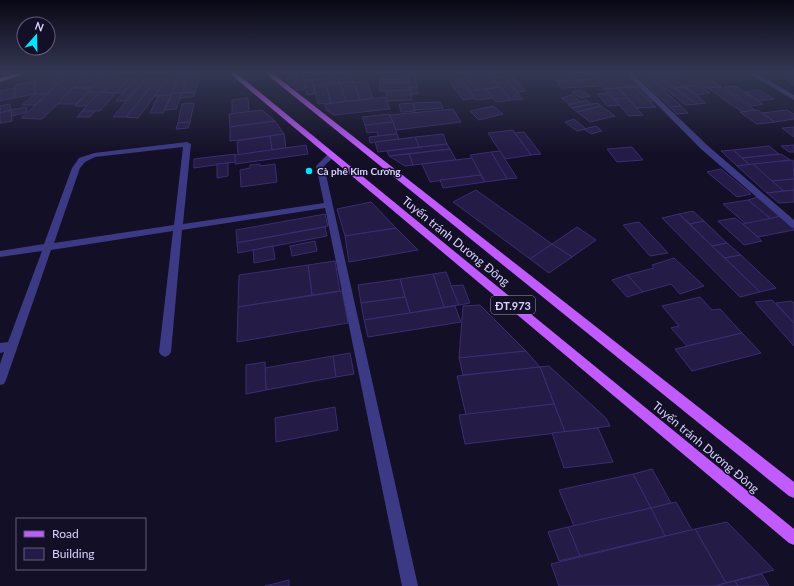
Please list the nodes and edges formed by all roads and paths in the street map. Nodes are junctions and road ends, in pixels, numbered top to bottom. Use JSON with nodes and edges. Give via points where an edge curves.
{"nodes":[{"id":1,"x":264,"y":99,"type":"edge"},
{"id":2,"x":300,"y":99,"type":"edge"},
{"id":3,"x":656,"y":99,"type":"edge"},
{"id":4,"x":331,"y":156,"type":"junction"},
{"id":5,"x":329,"y":205,"type":"junction"},
{"id":6,"x":794,"y":224,"type":"edge"},
{"id":7,"x":178,"y":228,"type":"junction"},
{"id":8,"x":49,"y":247,"type":"junction"},
{"id":9,"x":0,"y":254,"type":"edge"},
{"id":10,"x":13,"y":346,"type":"junction"},
{"id":11,"x":0,"y":348,"type":"edge"},
{"id":12,"x":166,"y":352,"type":"dead end"},
{"id":13,"x":0,"y":380,"type":"edge"},
{"id":14,"x":794,"y":491,"type":"edge"},
{"id":15,"x":794,"y":538,"type":"edge"},
{"id":16,"x":410,"y":586,"type":"edge"}],
"edges":[{"from":1,"to":4,"type":"main road","name":"Tuyến tránh Dương Đông","number":"ĐT.973"},
{"from":2,"to":14,"type":"main road","name":"Tuyến tránh Dương Đông","number":"ĐT.973"},
{"from":3,"to":6,"type":"street","via":[[704,147]]},
{"from":4,"to":5,"type":"street","via":[[320,166]]},
{"from":4,"to":15,"type":"main road","name":"Tuyến tránh Dương Đông","number":"ĐT.973","via":[[656,421]]},
{"from":5,"to":7,"type":"street"},
{"from":5,"to":16,"type":"street"},
{"from":7,"to":8,"type":"street"},
{"from":7,"to":8,"type":"street","via":[[187,144],[106,154],[82,160],[76,168]]},
{"from":7,"to":12,"type":"street"},
{"from":8,"to":9,"type":"street"},
{"from":8,"to":10,"type":"street"},
{"from":10,"to":11,"type":"street"},
{"from":10,"to":13,"type":"street"}]}
